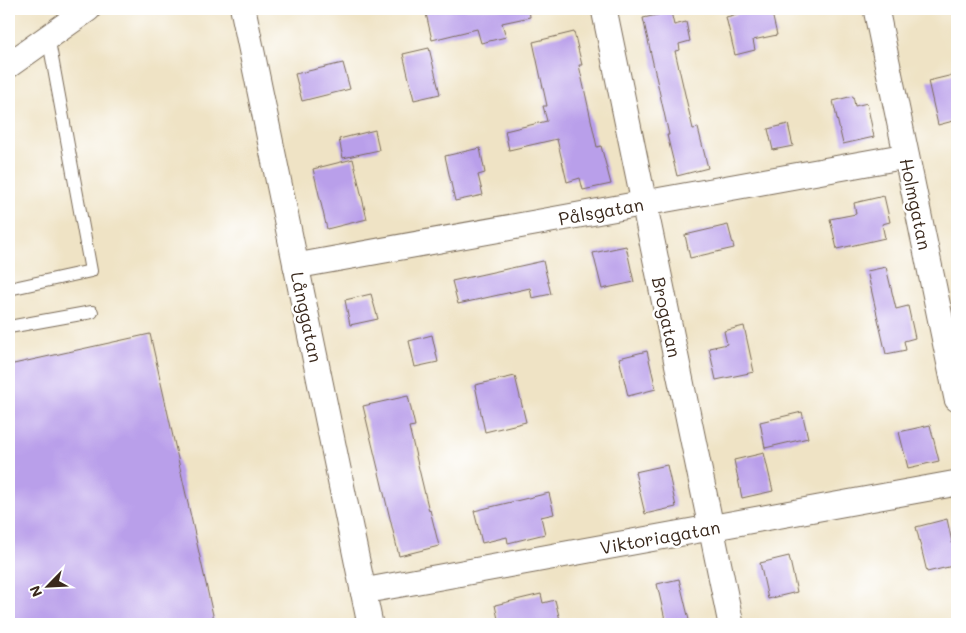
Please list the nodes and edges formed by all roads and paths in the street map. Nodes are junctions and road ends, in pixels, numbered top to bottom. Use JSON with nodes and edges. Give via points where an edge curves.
{"nodes":[{"id":1,"x":88,"y":9,"type":"edge"},
{"id":2,"x":243,"y":9,"type":"edge"},
{"id":3,"x":604,"y":9,"type":"edge"},
{"id":4,"x":876,"y":9,"type":"edge"},
{"id":5,"x":48,"y":36,"type":"junction"},
{"id":6,"x":9,"y":65,"type":"edge"},
{"id":7,"x":906,"y":156,"type":"junction"},
{"id":8,"x":644,"y":203,"type":"junction"},
{"id":9,"x":296,"y":266,"type":"junction"},
{"id":10,"x":9,"y":289,"type":"edge"},
{"id":11,"x":92,"y":312,"type":"dead end"},
{"id":12,"x":9,"y":327,"type":"edge"},
{"id":13,"x":957,"y":399,"type":"edge"},
{"id":14,"x":957,"y":483,"type":"edge"},
{"id":15,"x":711,"y":528,"type":"junction"},
{"id":16,"x":363,"y":591,"type":"junction"},
{"id":17,"x":370,"y":624,"type":"edge"},
{"id":18,"x":731,"y":624,"type":"edge"}],
"edges":[{"from":1,"to":5,"type":"street"},
{"from":2,"to":9,"type":"street","name":"Långgatan"},
{"from":3,"to":8,"type":"street","name":"Brogatan"},
{"from":4,"to":7,"type":"street","name":"Holmgatan"},
{"from":5,"to":6,"type":"street"},
{"from":5,"to":10,"type":"lane","via":[[91,271]]},
{"from":7,"to":8,"type":"street","name":"Pålsgatan"},
{"from":7,"to":13,"type":"street","name":"Holmgatan"},
{"from":8,"to":9,"type":"street","name":"Pålsgatan"},
{"from":8,"to":15,"type":"street","name":"Brogatan"},
{"from":9,"to":16,"type":"street","name":"Långgatan"},
{"from":11,"to":12,"type":"lane"},
{"from":14,"to":15,"type":"street","name":"Viktoriagatan"},
{"from":15,"to":16,"type":"street","name":"Viktoriagatan"},
{"from":15,"to":18,"type":"street","name":"Brogatan"},
{"from":16,"to":17,"type":"street","name":"Långgatan"}]}
